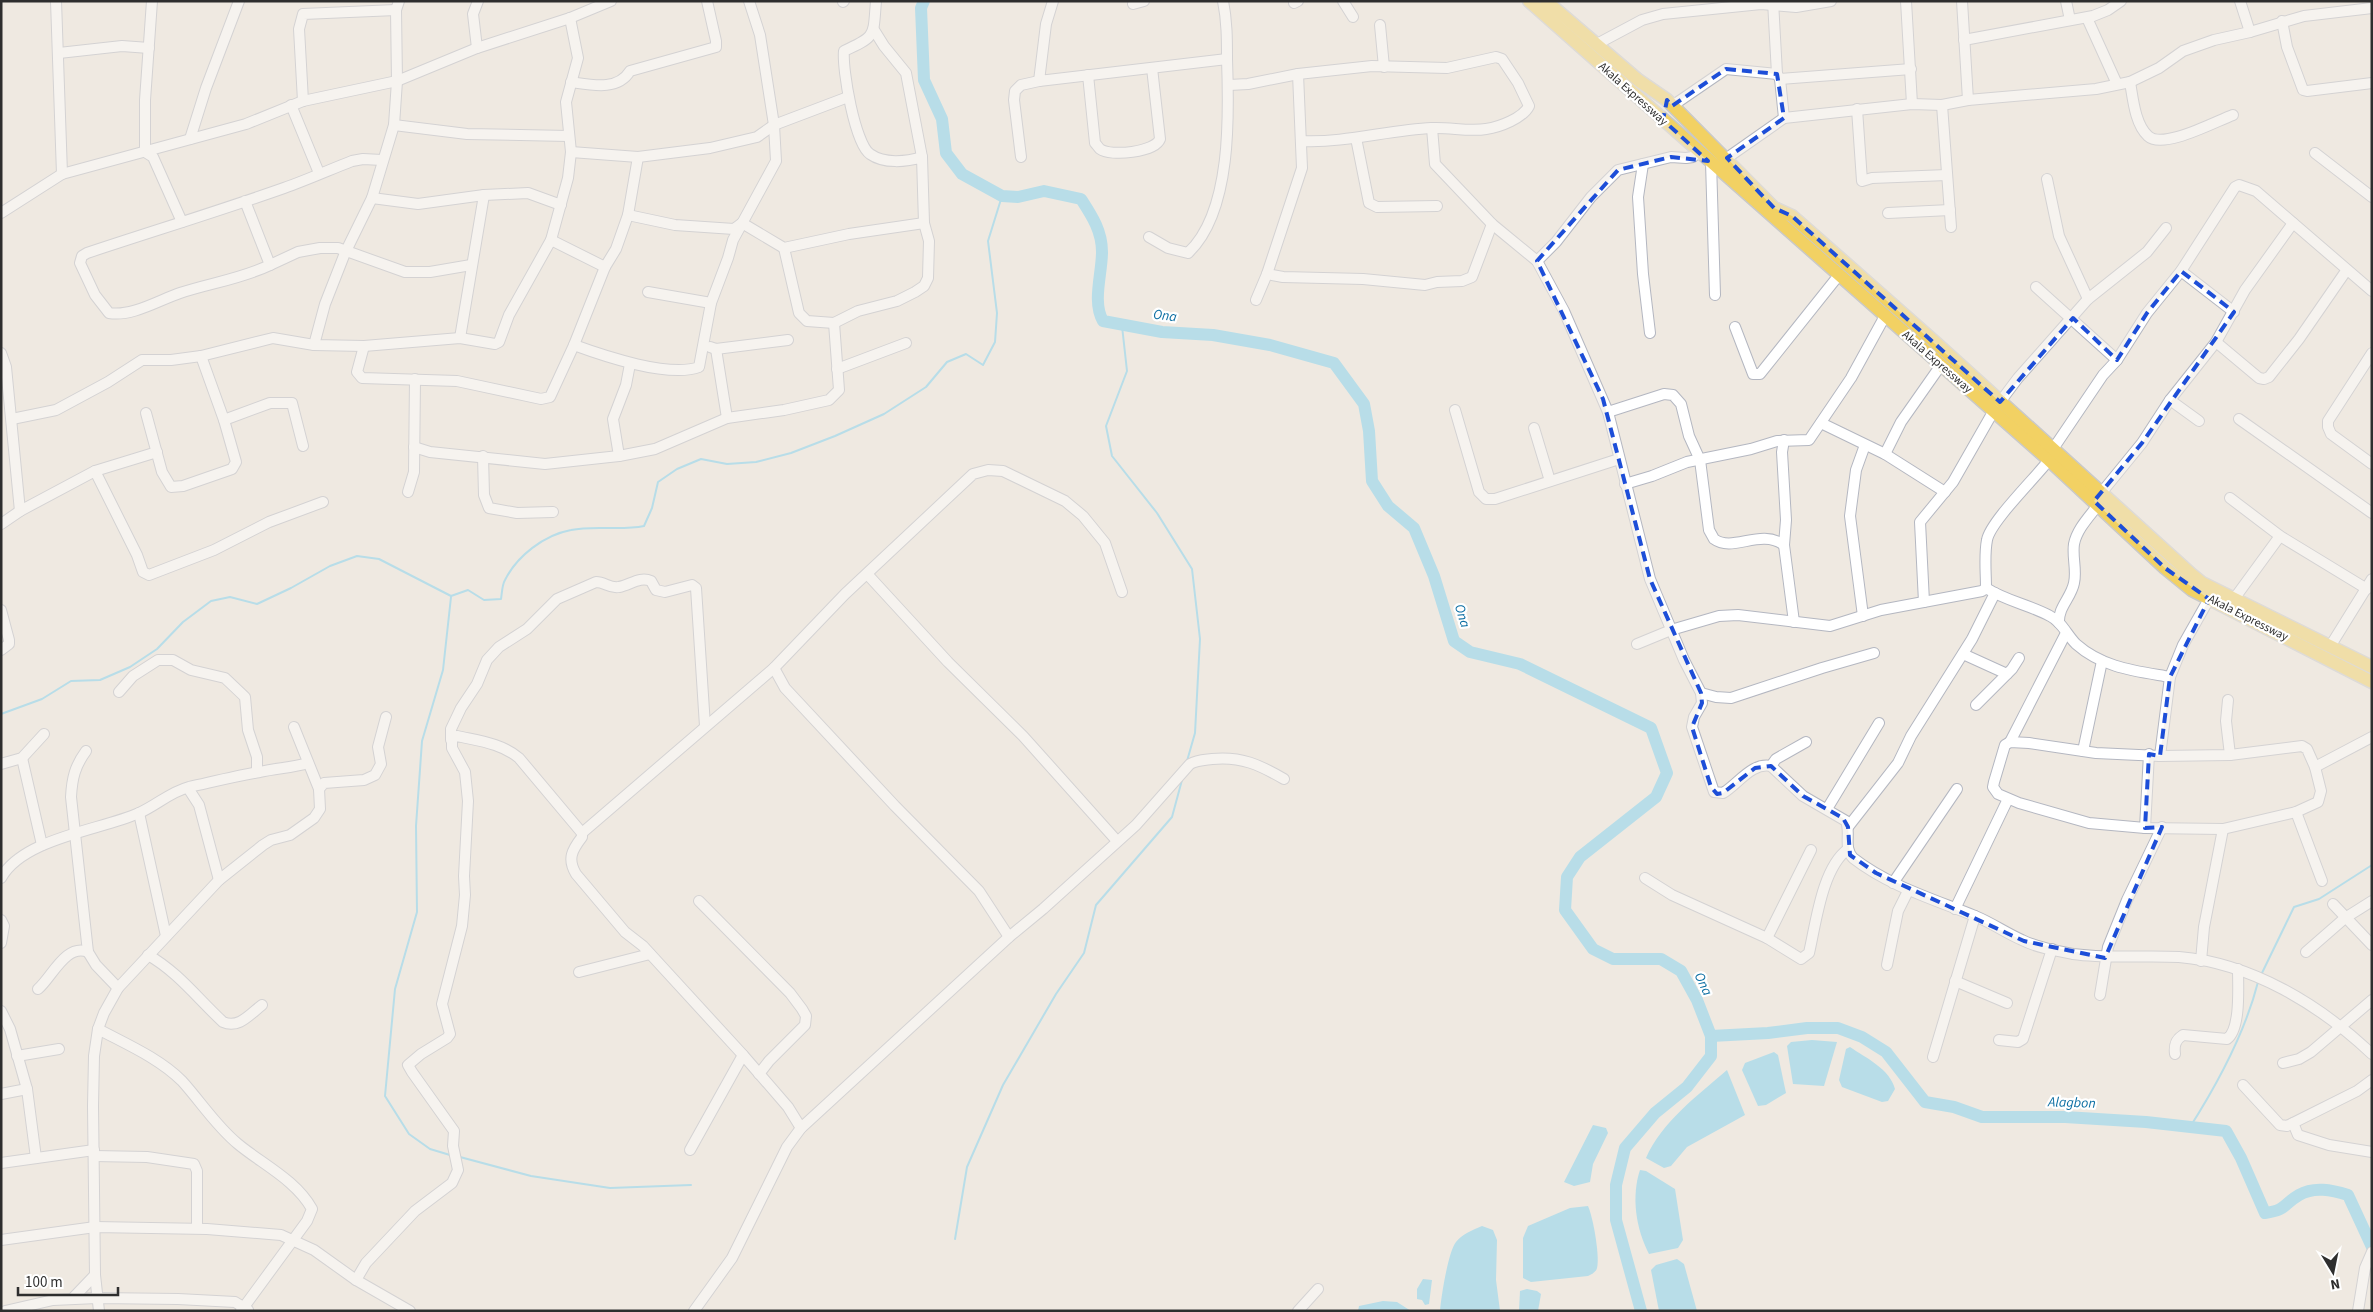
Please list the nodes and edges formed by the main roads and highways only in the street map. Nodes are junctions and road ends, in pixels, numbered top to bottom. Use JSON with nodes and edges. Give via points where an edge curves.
{"nodes":[{"id":1,"x":1529,"y":1,"type":"edge"},
{"id":2,"x":1546,"y":1,"type":"edge"},
{"id":3,"x":1670,"y":103,"type":"junction"},
{"id":4,"x":1663,"y":120,"type":"junction"},
{"id":5,"x":1693,"y":125,"type":"junction"},
{"id":6,"x":1681,"y":137,"type":"junction"},
{"id":7,"x":1997,"y":407,"type":"junction"},
{"id":8,"x":2100,"y":498,"type":"junction"},
{"id":9,"x":2372,"y":667,"type":"edge"},
{"id":10,"x":2372,"y":682,"type":"edge"}],
"edges":[{"from":1,"to":4,"type":"main road","name":"Akala Expressway"},
{"from":2,"to":3,"type":"main road","name":"Akala Expressway","via":[[1638,80]]},
{"from":3,"to":4,"type":"main road"},
{"from":3,"to":5,"type":"main road","name":"Akala Expressway"},
{"from":4,"to":6,"type":"main road","name":"Akala Expressway"},
{"from":5,"to":6,"type":"main road"},
{"from":5,"to":7,"type":"main road","name":"Akala Expressway","via":[[1774,208],[1792,216]]},
{"from":6,"to":7,"type":"main road","name":"Akala Expressway","via":[[1942,365]]},
{"from":7,"to":8,"type":"main road","name":"Akala Expressway"},
{"from":8,"to":9,"type":"main road","name":"Akala Expressway","via":[[2202,582]]},
{"from":8,"to":10,"type":"main road","name":"Akala Expressway","via":[[2165,568],[2192,590]]}]}
